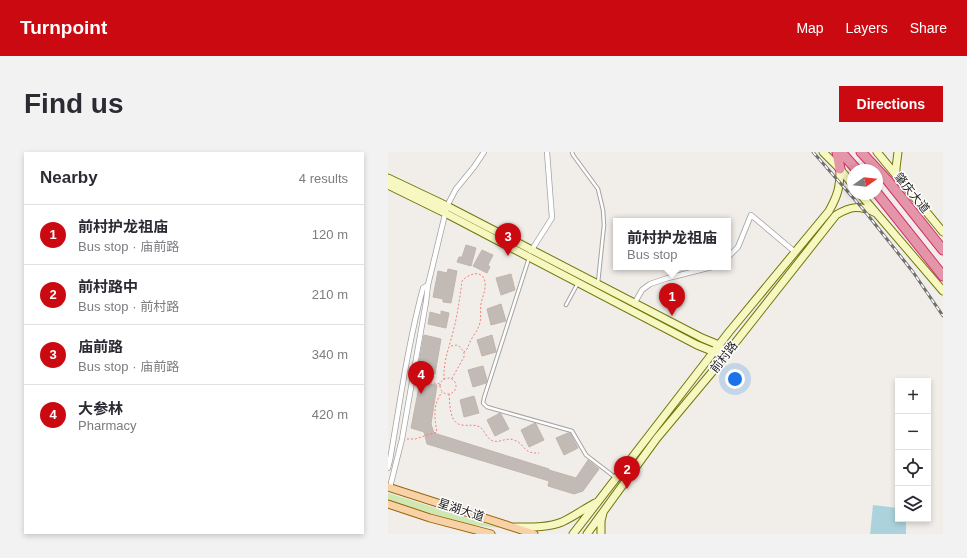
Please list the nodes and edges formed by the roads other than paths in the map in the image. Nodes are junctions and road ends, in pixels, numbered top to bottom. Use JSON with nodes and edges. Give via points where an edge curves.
{"nodes":[{"id":1,"x":484,"y":152,"type":"edge"},
{"id":2,"x":547,"y":152,"type":"edge"},
{"id":3,"x":572,"y":152,"type":"edge"},
{"id":4,"x":823,"y":152,"type":"edge"},
{"id":5,"x":837,"y":152,"type":"edge"},
{"id":6,"x":861,"y":152,"type":"edge"},
{"id":7,"x":877,"y":152,"type":"edge"},
{"id":8,"x":898,"y":152,"type":"edge"},
{"id":9,"x":846,"y":154,"type":"edge"},
{"id":10,"x":853,"y":164,"type":"edge"},
{"id":11,"x":840,"y":169,"type":"junction"},
{"id":12,"x":896,"y":175,"type":"junction"},
{"id":13,"x":388,"y":178,"type":"edge"},
{"id":14,"x":847,"y":178,"type":"edge"},
{"id":15,"x":388,"y":185,"type":"edge"},
{"id":16,"x":865,"y":200,"type":"edge"},
{"id":17,"x":883,"y":200,"type":"edge"},
{"id":18,"x":446,"y":209,"type":"junction"},
{"id":19,"x":876,"y":213,"type":"junction"},
{"id":20,"x":943,"y":232,"type":"edge"},
{"id":21,"x":943,"y":250,"type":"edge"},
{"id":22,"x":795,"y":252,"type":"junction"},
{"id":23,"x":530,"y":253,"type":"junction"},
{"id":24,"x":731,"y":254,"type":"edge"},
{"id":25,"x":700,"y":270,"type":"edge"},
{"id":26,"x":943,"y":276,"type":"edge"},
{"id":27,"x":578,"y":282,"type":"junction"},
{"id":28,"x":598,"y":284,"type":"junction"},
{"id":29,"x":428,"y":285,"type":"junction"},
{"id":30,"x":943,"y":291,"type":"edge"},
{"id":31,"x":634,"y":303,"type":"junction"},
{"id":32,"x":566,"y":305,"type":"dead end"},
{"id":33,"x":630,"y":310,"type":"junction"},
{"id":34,"x":719,"y":345,"type":"junction"},
{"id":35,"x":714,"y":352,"type":"junction"},
{"id":36,"x":726,"y":355,"type":"junction"},
{"id":37,"x":388,"y":468,"type":"edge"},
{"id":38,"x":616,"y":479,"type":"junction"},
{"id":39,"x":389,"y":487,"type":"edge"},
{"id":40,"x":598,"y":501,"type":"junction"},
{"id":41,"x":388,"y":504,"type":"edge"},
{"id":42,"x":604,"y":509,"type":"junction"},
{"id":43,"x":513,"y":527,"type":"junction"},
{"id":44,"x":491,"y":534,"type":"edge"},
{"id":45,"x":534,"y":534,"type":"edge"},
{"id":46,"x":572,"y":534,"type":"edge"},
{"id":47,"x":586,"y":534,"type":"edge"},
{"id":48,"x":601,"y":534,"type":"edge"}],
"edges":[{"from":1,"to":18,"type":"street","via":[[456,190]]},
{"from":2,"to":23,"type":"street","via":[[552,218]]},
{"from":3,"to":28,"type":"lane","via":[[598,189],[603,210],[604,225]]},
{"from":4,"to":11,"type":"street"},
{"from":5,"to":11,"type":"highway"},
{"from":6,"to":21,"type":"highway","name":"肇庆大道","via":[[888,181]]},
{"from":7,"to":12,"type":"street"},
{"from":8,"to":12,"type":"street"},
{"from":9,"to":10,"type":"highway"},
{"from":11,"to":14,"type":"street"},
{"from":11,"to":22,"type":"street","name":"前村路","via":[[840,185],[829,211]]},
{"from":12,"to":20,"type":"street"},
{"from":13,"to":18,"type":"street"},
{"from":15,"to":18,"type":"street"},
{"from":16,"to":19,"type":"street"},
{"from":17,"to":26,"type":"highway"},
{"from":18,"to":23,"type":"street"},
{"from":18,"to":29,"type":"street"},
{"from":19,"to":30,"type":"street"},
{"from":19,"to":36,"type":"street","name":"前村路","via":[[857,207],[846,209],[836,215]]},
{"from":22,"to":24,"type":"street","via":[[752,215],[738,247]]},
{"from":22,"to":34,"type":"street","name":"前村路"},
{"from":23,"to":27,"type":"street"},
{"from":23,"to":28,"type":"street"},
{"from":23,"to":38,"type":"lane","via":[[483,403],[487,407],[572,431],[586,455]]},
{"from":25,"to":31,"type":"street","via":[[650,284],[642,290]]},
{"from":27,"to":32,"type":"lane"},
{"from":27,"to":33,"type":"street"},
{"from":28,"to":31,"type":"street"},
{"from":29,"to":37,"type":"street","via":[[423,288],[419,303]]},
{"from":29,"to":39,"type":"street","via":[[402,440]]},
{"from":31,"to":33,"type":"street"},
{"from":31,"to":34,"type":"street"},
{"from":33,"to":35,"type":"street"},
{"from":34,"to":35,"type":"street","name":"前村路"},
{"from":34,"to":36,"type":"street"},
{"from":35,"to":36,"type":"street"},
{"from":35,"to":38,"type":"street","name":"前村路"},
{"from":36,"to":42,"type":"street","name":"前村路","via":[[657,438]]},
{"from":38,"to":40,"type":"street","name":"前村路"},
{"from":39,"to":43,"type":"main road","name":"星湖大道"},
{"from":40,"to":43,"type":"street","via":[[556,524]]},
{"from":40,"to":46,"type":"street","name":"前村路"},
{"from":41,"to":44,"type":"main road","name":"星湖大道"},
{"from":42,"to":47,"type":"street","name":"前村路"},
{"from":42,"to":48,"type":"street"},
{"from":43,"to":45,"type":"main road","name":"星湖大道"}]}
